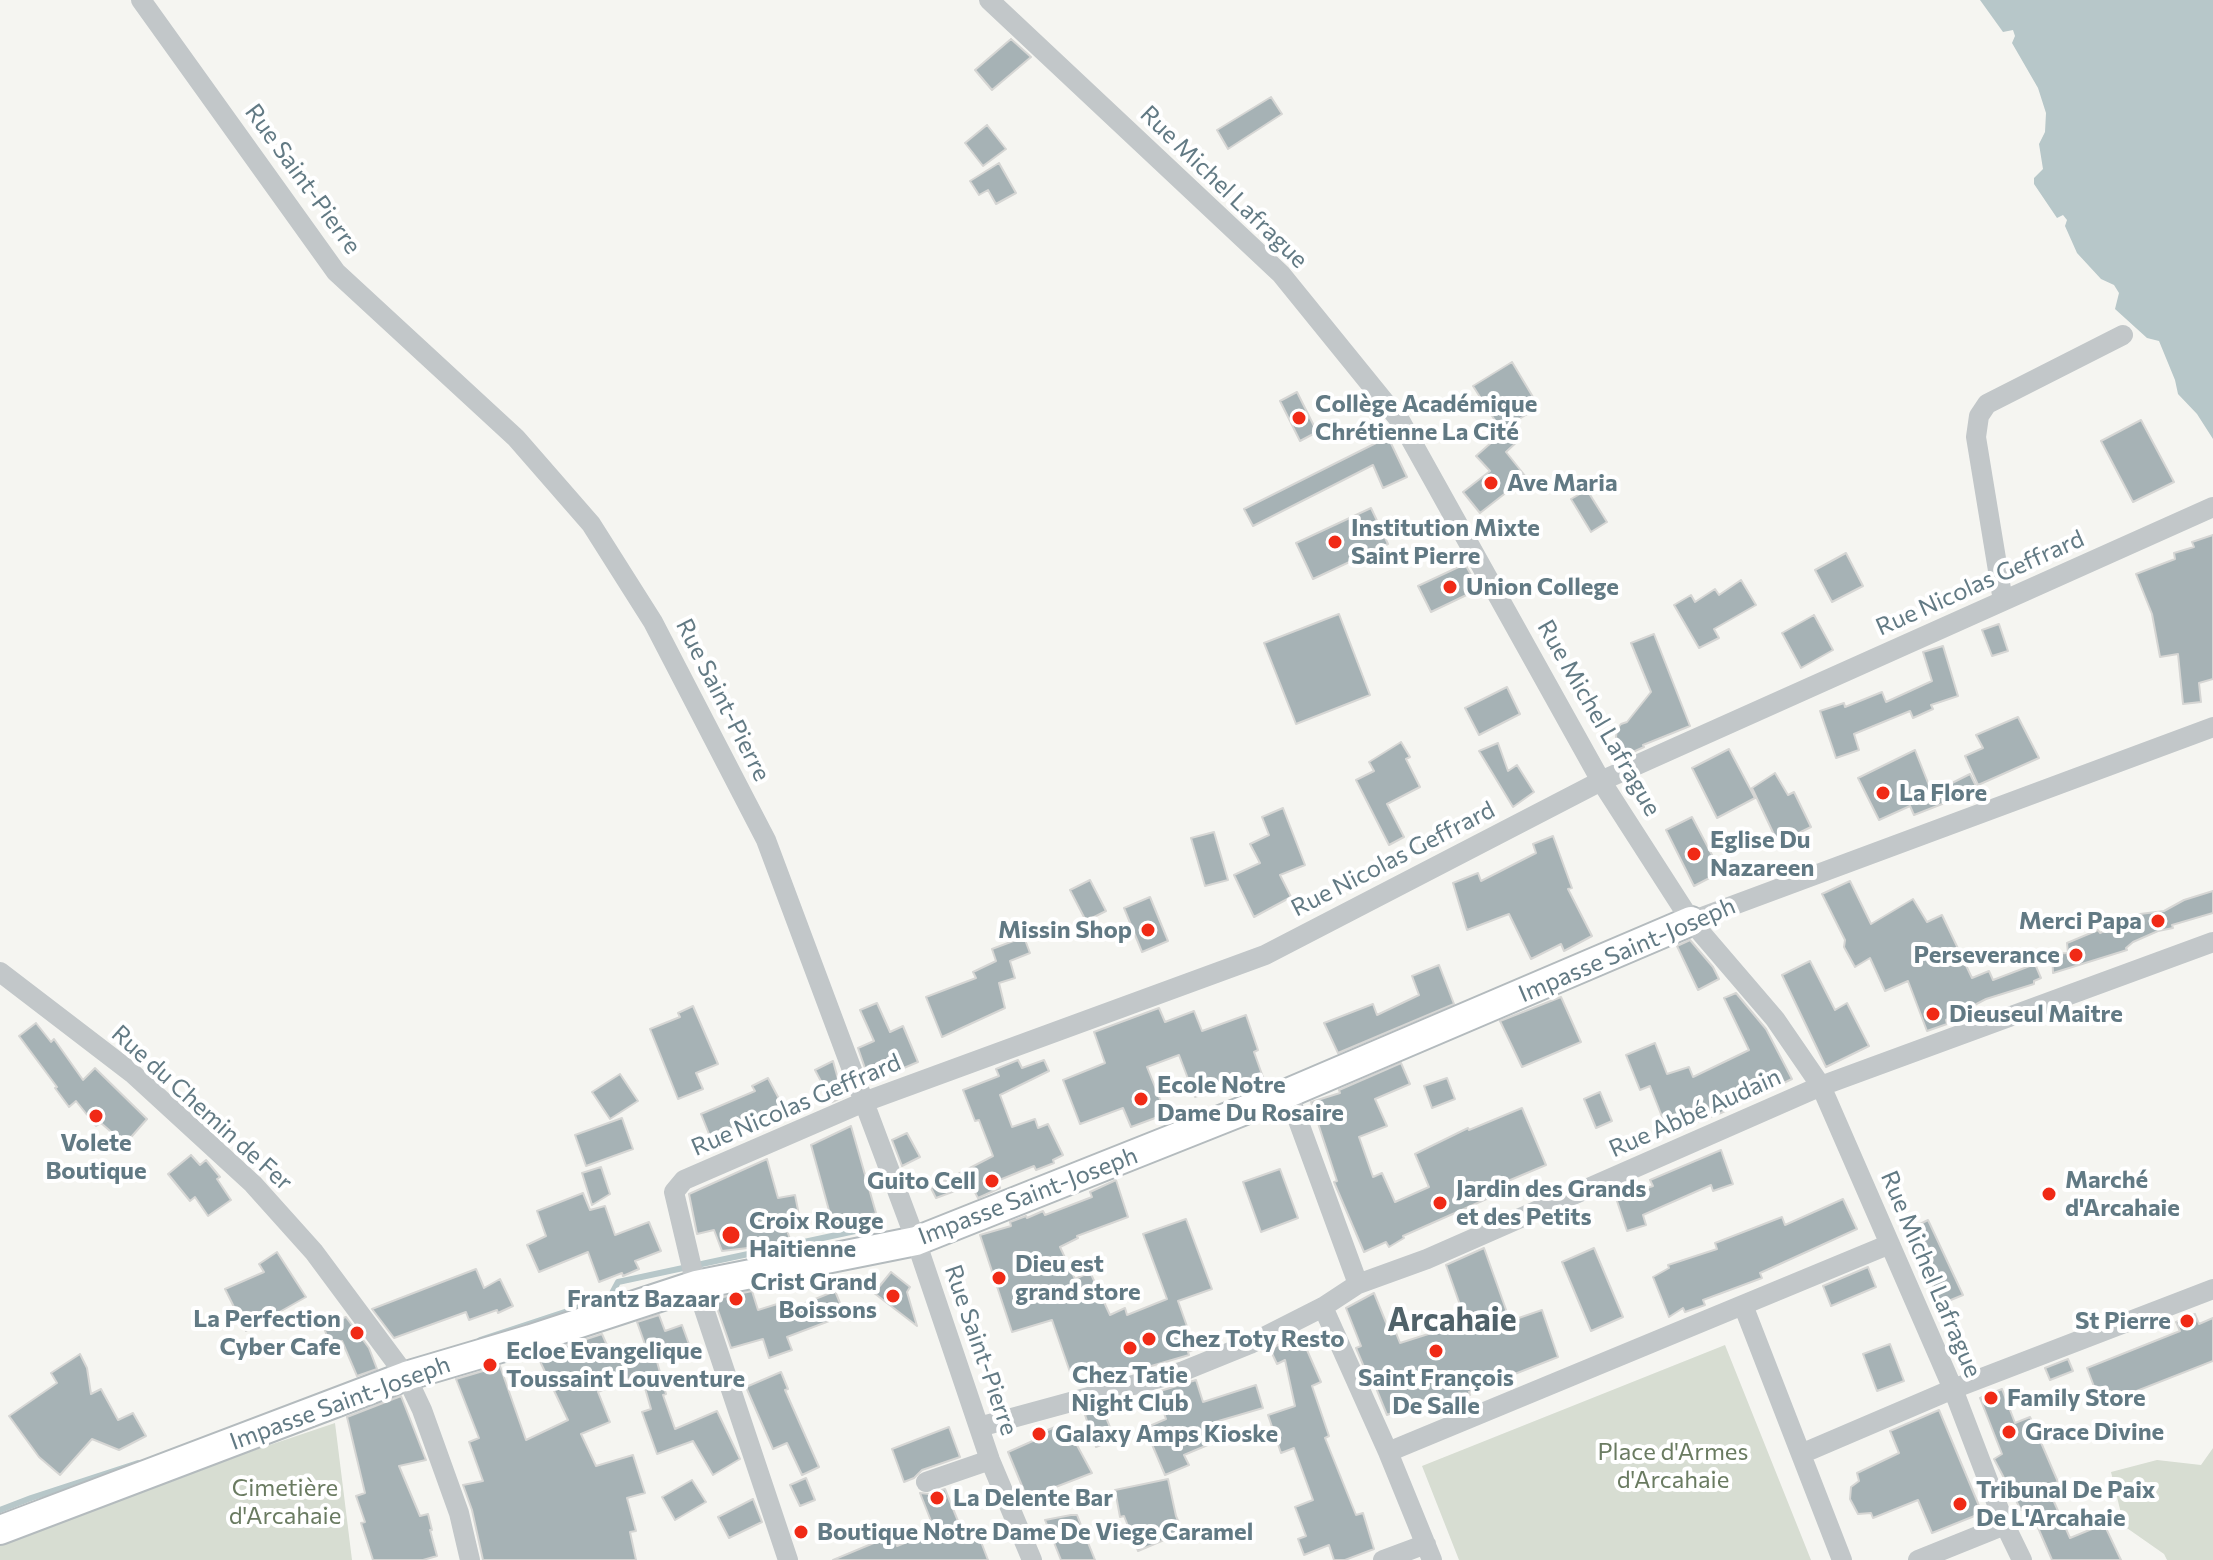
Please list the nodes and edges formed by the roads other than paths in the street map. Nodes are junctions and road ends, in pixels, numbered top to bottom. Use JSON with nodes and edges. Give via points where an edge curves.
{"nodes":[{"id":1,"x":141,"y":0,"type":"edge"},
{"id":2,"x":989,"y":0,"type":"edge"},
{"id":3,"x":2123,"y":335,"type":"dead end"},
{"id":4,"x":2213,"y":507,"type":"edge"},
{"id":5,"x":2003,"y":601,"type":"junction"},
{"id":6,"x":2213,"y":727,"type":"edge"},
{"id":7,"x":1601,"y":781,"type":"junction"},
{"id":8,"x":1691,"y":921,"type":"junction"},
{"id":9,"x":2213,"y":942,"type":"edge"},
{"id":10,"x":0,"y":972,"type":"edge"},
{"id":11,"x":1821,"y":1086,"type":"junction"},
{"id":12,"x":1288,"y":1093,"type":"junction"},
{"id":13,"x":864,"y":1102,"type":"junction"},
{"id":14,"x":916,"y":1241,"type":"junction"},
{"id":15,"x":1890,"y":1244,"type":"junction"},
{"id":16,"x":1358,"y":1284,"type":"junction"},
{"id":17,"x":696,"y":1285,"type":"junction"},
{"id":18,"x":2213,"y":1289,"type":"edge"},
{"id":19,"x":1743,"y":1305,"type":"junction"},
{"id":20,"x":1323,"y":1307,"type":"junction"},
{"id":21,"x":406,"y":1376,"type":"junction"},
{"id":22,"x":1953,"y":1389,"type":"junction"},
{"id":23,"x":979,"y":1427,"type":"junction"},
{"id":24,"x":1388,"y":1452,"type":"junction"},
{"id":25,"x":1801,"y":1454,"type":"junction"},
{"id":26,"x":990,"y":1460,"type":"junction"},
{"id":27,"x":926,"y":1482,"type":"dead end"},
{"id":28,"x":2005,"y":1525,"type":"junction"},
{"id":29,"x":0,"y":1530,"type":"edge"},
{"id":30,"x":1429,"y":1552,"type":"edge"},
{"id":31,"x":470,"y":1560,"type":"edge"},
{"id":32,"x":788,"y":1560,"type":"edge"},
{"id":33,"x":1032,"y":1560,"type":"edge"},
{"id":34,"x":1383,"y":1560,"type":"edge"},
{"id":35,"x":1842,"y":1560,"type":"edge"},
{"id":36,"x":1918,"y":1560,"type":"edge"},
{"id":37,"x":2022,"y":1560,"type":"edge"}],
"edges":[{"from":1,"to":13,"type":"street","name":"Rue Saint-Pierre","via":[[336,272],[516,438],[591,524],[653,622],[766,840]]},
{"from":2,"to":7,"type":"street","name":"Rue Michel Lafrague","via":[[1281,274],[1401,422]]},
{"from":3,"to":5,"type":"street","via":[[1987,404],[1979,416],[1976,437]]},
{"from":4,"to":5,"type":"street","name":"Rue Nicolas Geffrard"},
{"from":5,"to":7,"type":"street","name":"Rue Nicolas Geffrard"},
{"from":6,"to":8,"type":"street","name":"Impasse Saint-Joseph"},
{"from":7,"to":8,"type":"street","name":"Rue Michel Lafrague"},
{"from":7,"to":13,"type":"street","name":"Rue Nicolas Geffrard","via":[[1265,955]]},
{"from":8,"to":11,"type":"street","name":"Rue Michel Lafrague","via":[[1775,1019]]},
{"from":8,"to":12,"type":"street","name":"Impasse Saint-Joseph"},
{"from":9,"to":11,"type":"street","name":"Rue Abbé Audain"},
{"from":10,"to":21,"type":"street","name":"Rue du Chemin de Fer","via":[[132,1073],[253,1184],[314,1252]]},
{"from":11,"to":15,"type":"street","name":"Rue Michel Lafrague"},
{"from":11,"to":16,"type":"street","name":"Rue Abbé Audain","via":[[1427,1259]]},
{"from":12,"to":14,"type":"street","name":"Impasse Saint-Joseph"},
{"from":12,"to":16,"type":"street"},
{"from":13,"to":14,"type":"street","name":"Rue Saint-Pierre"},
{"from":13,"to":17,"type":"street","name":"Rue Nicolas Geffrard","via":[[678,1185],[674,1192]]},
{"from":14,"to":17,"type":"street","name":"Impasse Saint-Joseph"},
{"from":14,"to":23,"type":"street","name":"Rue Saint-Pierre"},
{"from":15,"to":19,"type":"street"},
{"from":15,"to":22,"type":"street","name":"Rue Michel Lafrague"},
{"from":16,"to":20,"type":"street","name":"Rue Abbé Audain"},
{"from":17,"to":21,"type":"street","name":"Impasse Saint-Joseph"},
{"from":17,"to":32,"type":"street"},
{"from":18,"to":22,"type":"street"},
{"from":19,"to":24,"type":"street"},
{"from":19,"to":25,"type":"street"},
{"from":20,"to":23,"type":"street","name":"Rue Abbé Audain","via":[[1181,1372]]},
{"from":20,"to":24,"type":"street"},
{"from":21,"to":29,"type":"street","name":"Impasse Saint-Joseph"},
{"from":21,"to":31,"type":"street","name":"Rue du Chemin de Fer","via":[[459,1513]]},
{"from":22,"to":25,"type":"street"},
{"from":22,"to":28,"type":"street","name":"Rue Michel Lafrague"},
{"from":23,"to":26,"type":"street","name":"Rue Saint-Pierre"},
{"from":24,"to":30,"type":"street"},
{"from":25,"to":35,"type":"street"},
{"from":26,"to":27,"type":"street"},
{"from":26,"to":33,"type":"street","name":"Rue Saint-Pierre"},
{"from":28,"to":36,"type":"street"},
{"from":28,"to":37,"type":"street","name":"Rue Michel Lafrague"},
{"from":30,"to":34,"type":"street"}]}
